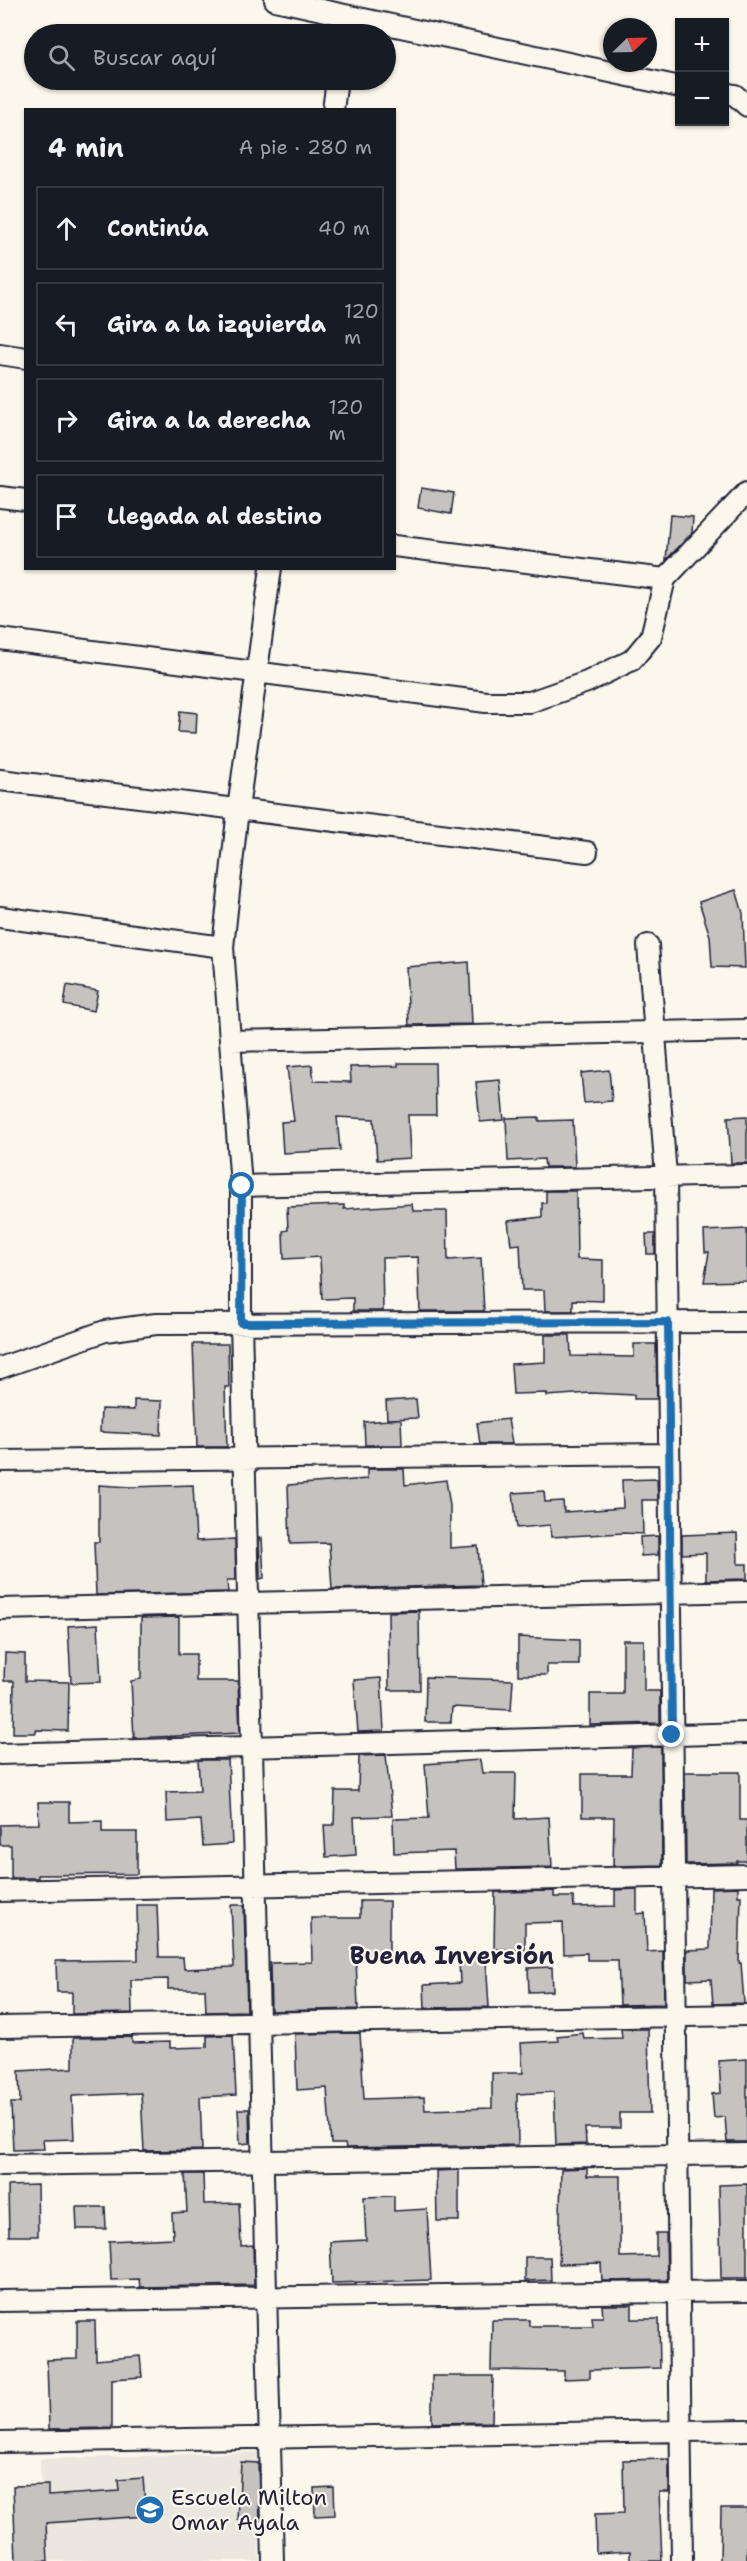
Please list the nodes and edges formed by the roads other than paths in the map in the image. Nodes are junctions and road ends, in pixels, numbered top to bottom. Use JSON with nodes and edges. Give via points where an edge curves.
{"nodes":[{"id":1,"x":275,"y":0,"type":"edge"},
{"id":2,"x":341,"y":24,"type":"edge"},
{"id":3,"x":396,"y":35,"type":"edge"},
{"id":4,"x":675,"y":86,"type":"edge"},
{"id":5,"x":336,"y":90,"type":"edge"},
{"id":6,"x":333,"y":108,"type":"edge"},
{"id":7,"x":0,"y":354,"type":"edge"},
{"id":8,"x":24,"y":358,"type":"edge"},
{"id":9,"x":747,"y":492,"type":"edge"},
{"id":10,"x":0,"y":497,"type":"edge"},
{"id":11,"x":24,"y":500,"type":"edge"},
{"id":12,"x":396,"y":546,"type":"edge"},
{"id":13,"x":271,"y":570,"type":"edge"},
{"id":14,"x":665,"y":579,"type":"junction"},
{"id":15,"x":0,"y":639,"type":"edge"},
{"id":16,"x":0,"y":780,"type":"edge"},
{"id":17,"x":238,"y":809,"type":"junction"},
{"id":18,"x":587,"y":852,"type":"dead end"},
{"id":19,"x":0,"y":917,"type":"edge"},
{"id":20,"x":648,"y":945,"type":"dead end"},
{"id":21,"x":223,"y":947,"type":"junction"},
{"id":22,"x":747,"y":1030,"type":"edge"},
{"id":23,"x":655,"y":1032,"type":"junction"},
{"id":24,"x":230,"y":1041,"type":"junction"},
{"id":25,"x":747,"y":1175,"type":"edge"},
{"id":26,"x":666,"y":1176,"type":"junction"},
{"id":27,"x":242,"y":1186,"type":"junction"},
{"id":28,"x":668,"y":1322,"type":"junction"},
{"id":29,"x":747,"y":1322,"type":"edge"},
{"id":30,"x":241,"y":1323,"type":"junction"},
{"id":31,"x":0,"y":1368,"type":"edge"},
{"id":32,"x":669,"y":1454,"type":"junction"},
{"id":33,"x":244,"y":1458,"type":"junction"},
{"id":34,"x":0,"y":1461,"type":"edge"},
{"id":35,"x":747,"y":1591,"type":"edge"},
{"id":36,"x":671,"y":1593,"type":"junction"},
{"id":37,"x":248,"y":1603,"type":"junction"},
{"id":38,"x":0,"y":1609,"type":"edge"},
{"id":39,"x":747,"y":1733,"type":"edge"},
{"id":40,"x":672,"y":1735,"type":"junction"},
{"id":41,"x":252,"y":1747,"type":"junction"},
{"id":42,"x":0,"y":1754,"type":"edge"},
{"id":43,"x":747,"y":1875,"type":"edge"},
{"id":44,"x":674,"y":1877,"type":"junction"},
{"id":45,"x":255,"y":1886,"type":"junction"},
{"id":46,"x":0,"y":1891,"type":"edge"},
{"id":47,"x":747,"y":2014,"type":"edge"},
{"id":48,"x":676,"y":2015,"type":"junction"},
{"id":49,"x":259,"y":2022,"type":"junction"},
{"id":50,"x":0,"y":2027,"type":"edge"},
{"id":51,"x":747,"y":2154,"type":"edge"},
{"id":52,"x":677,"y":2155,"type":"junction"},
{"id":53,"x":262,"y":2161,"type":"junction"},
{"id":54,"x":0,"y":2165,"type":"edge"},
{"id":55,"x":747,"y":2291,"type":"edge"},
{"id":56,"x":679,"y":2292,"type":"junction"},
{"id":57,"x":266,"y":2298,"type":"junction"},
{"id":58,"x":0,"y":2301,"type":"edge"},
{"id":59,"x":747,"y":2430,"type":"edge"},
{"id":60,"x":681,"y":2431,"type":"junction"},
{"id":61,"x":269,"y":2437,"type":"junction"},
{"id":62,"x":0,"y":2442,"type":"edge"},
{"id":63,"x":273,"y":2561,"type":"edge"},
{"id":64,"x":682,"y":2561,"type":"edge"}],
"edges":[{"from":1,"to":2,"type":"street"},
{"from":3,"to":4,"type":"street"},
{"from":5,"to":6,"type":"street"},
{"from":7,"to":8,"type":"street"},
{"from":9,"to":14,"type":"street"},
{"from":10,"to":11,"type":"street"},
{"from":12,"to":14,"type":"street"},
{"from":13,"to":17,"type":"street"},
{"from":14,"to":15,"type":"street","via":[[651,637],[632,660],[587,682],[530,702],[486,702]]},
{"from":16,"to":17,"type":"street"},
{"from":17,"to":18,"type":"street"},
{"from":17,"to":21,"type":"street"},
{"from":19,"to":21,"type":"street"},
{"from":20,"to":23,"type":"street"},
{"from":21,"to":24,"type":"street"},
{"from":22,"to":23,"type":"street"},
{"from":23,"to":24,"type":"street"},
{"from":23,"to":26,"type":"street"},
{"from":24,"to":27,"type":"street"},
{"from":25,"to":26,"type":"street"},
{"from":26,"to":27,"type":"street"},
{"from":26,"to":28,"type":"street"},
{"from":27,"to":30,"type":"street"},
{"from":28,"to":29,"type":"street"},
{"from":28,"to":30,"type":"street"},
{"from":28,"to":32,"type":"street"},
{"from":30,"to":31,"type":"street","via":[[156,1324],[105,1331]]},
{"from":30,"to":33,"type":"street"},
{"from":32,"to":33,"type":"street"},
{"from":32,"to":36,"type":"street"},
{"from":33,"to":34,"type":"street"},
{"from":33,"to":37,"type":"street"},
{"from":35,"to":36,"type":"street"},
{"from":36,"to":37,"type":"street"},
{"from":36,"to":40,"type":"street"},
{"from":37,"to":38,"type":"street"},
{"from":37,"to":41,"type":"street"},
{"from":39,"to":40,"type":"street"},
{"from":40,"to":41,"type":"street"},
{"from":40,"to":44,"type":"street"},
{"from":41,"to":42,"type":"street"},
{"from":41,"to":45,"type":"street"},
{"from":43,"to":44,"type":"street"},
{"from":44,"to":45,"type":"street"},
{"from":44,"to":48,"type":"street"},
{"from":45,"to":46,"type":"street"},
{"from":45,"to":49,"type":"street"},
{"from":47,"to":48,"type":"street"},
{"from":48,"to":49,"type":"street"},
{"from":48,"to":52,"type":"street"},
{"from":49,"to":50,"type":"street"},
{"from":49,"to":53,"type":"street"},
{"from":51,"to":52,"type":"street"},
{"from":52,"to":53,"type":"street"},
{"from":52,"to":56,"type":"street"},
{"from":53,"to":54,"type":"street"},
{"from":53,"to":57,"type":"street"},
{"from":55,"to":56,"type":"street"},
{"from":56,"to":57,"type":"street"},
{"from":56,"to":60,"type":"street"},
{"from":57,"to":58,"type":"street"},
{"from":57,"to":61,"type":"street"},
{"from":59,"to":60,"type":"street"},
{"from":60,"to":61,"type":"street"},
{"from":60,"to":64,"type":"street"},
{"from":61,"to":62,"type":"street"},
{"from":61,"to":63,"type":"street"}]}
